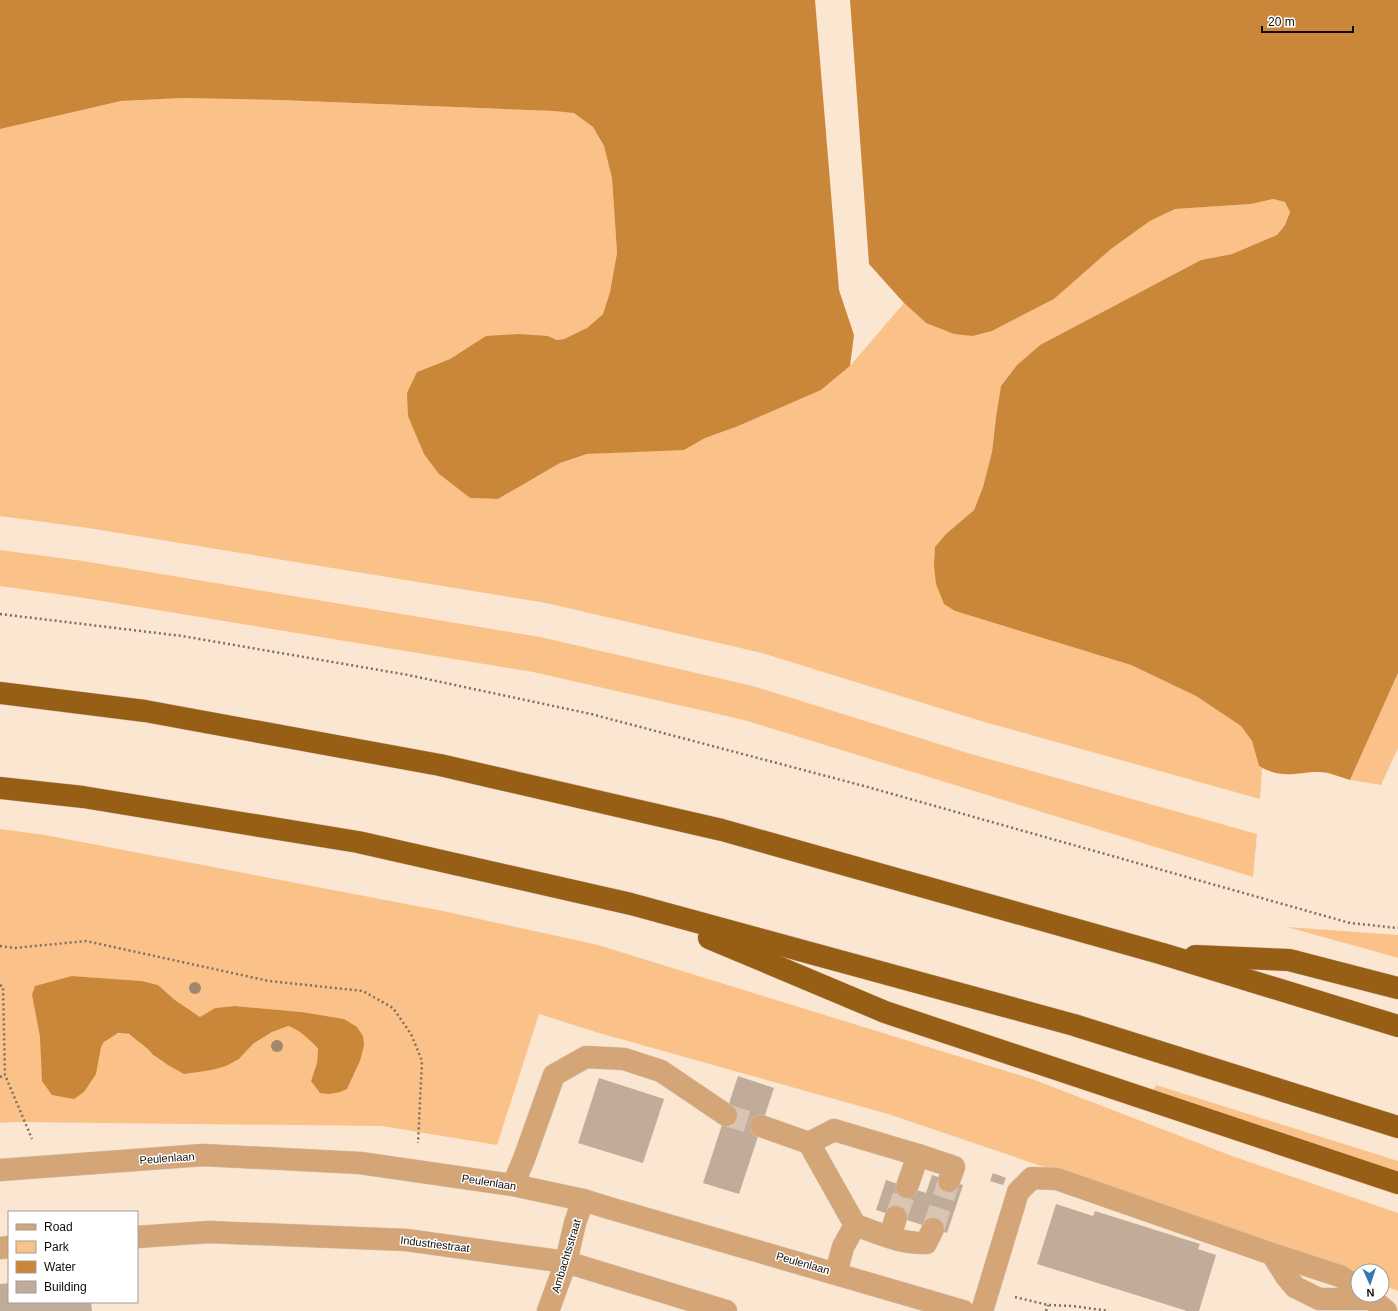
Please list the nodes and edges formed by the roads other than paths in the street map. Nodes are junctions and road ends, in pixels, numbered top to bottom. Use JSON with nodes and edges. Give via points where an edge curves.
{"nodes":[{"id":1,"x":0,"y":693,"type":"edge"},
{"id":2,"x":0,"y":788,"type":"edge"},
{"id":3,"x":631,"y":904,"type":"junction"},
{"id":4,"x":1163,"y":954,"type":"junction"},
{"id":5,"x":1398,"y":988,"type":"edge"},
{"id":6,"x":1398,"y":1026,"type":"edge"},
{"id":7,"x":726,"y":1115,"type":"tunnel mouth"},
{"id":8,"x":761,"y":1126,"type":"tunnel mouth"},
{"id":9,"x":1398,"y":1127,"type":"edge"},
{"id":10,"x":809,"y":1143,"type":"junction"},
{"id":11,"x":918,"y":1155,"type":"junction"},
{"id":12,"x":0,"y":1170,"type":"edge"},
{"id":13,"x":948,"y":1181,"type":"tunnel mouth"},
{"id":14,"x":1398,"y":1183,"type":"edge"},
{"id":15,"x":513,"y":1185,"type":"junction"},
{"id":16,"x":906,"y":1187,"type":"tunnel mouth"},
{"id":17,"x":583,"y":1200,"type":"junction"},
{"id":18,"x":896,"y":1217,"type":"tunnel mouth"},
{"id":19,"x":855,"y":1225,"type":"junction"},
{"id":20,"x":933,"y":1229,"type":"tunnel mouth"},
{"id":21,"x":138,"y":1237,"type":"edge"},
{"id":22,"x":890,"y":1237,"type":"junction"},
{"id":23,"x":1272,"y":1254,"type":"junction"},
{"id":24,"x":566,"y":1262,"type":"junction"},
{"id":25,"x":836,"y":1273,"type":"junction"},
{"id":26,"x":1350,"y":1283,"type":"edge"},
{"id":27,"x":1350,"y":1298,"type":"edge"},
{"id":28,"x":548,"y":1311,"type":"edge"},
{"id":29,"x":726,"y":1311,"type":"edge"},
{"id":30,"x":963,"y":1311,"type":"edge"},
{"id":31,"x":982,"y":1311,"type":"edge"}],
"edges":[{"from":1,"to":4,"type":"highway","via":[[145,711],[440,765],[722,830]]},
{"from":2,"to":3,"type":"highway","via":[[82,798],[358,842]]},
{"from":3,"to":9,"type":"highway","via":[[1074,1025]]},
{"from":3,"to":14,"type":"highway","via":[[886,1012]]},
{"from":4,"to":5,"type":"highway","via":[[1289,960]]},
{"from":4,"to":6,"type":"highway"},
{"from":7,"to":15,"type":"street","via":[[661,1071],[624,1059],[586,1057],[554,1075]]},
{"from":8,"to":10,"type":"street"},
{"from":10,"to":11,"type":"street","via":[[834,1130]]},
{"from":10,"to":19,"type":"street"},
{"from":11,"to":13,"type":"street","via":[[954,1167]]},
{"from":11,"to":16,"type":"street"},
{"from":12,"to":15,"type":"street","name":"Peulenlaan","via":[[203,1155],[360,1163]]},
{"from":15,"to":17,"type":"street","name":"Peulenlaan"},
{"from":17,"to":24,"type":"street","name":"Ambachtsstraat"},
{"from":17,"to":25,"type":"street","name":"Peulenlaan"},
{"from":18,"to":22,"type":"street"},
{"from":19,"to":22,"type":"street"},
{"from":19,"to":25,"type":"street","via":[[843,1246]]},
{"from":20,"to":22,"type":"street","via":[[926,1243]]},
{"from":21,"to":24,"type":"street","name":"Industriestraat","via":[[209,1232],[406,1240]]},
{"from":23,"to":26,"type":"street","via":[[1340,1276]]},
{"from":23,"to":27,"type":"street","via":[[1295,1287],[1319,1299]]},
{"from":23,"to":31,"type":"street","via":[[1057,1179],[1032,1178],[1018,1192]]},
{"from":24,"to":28,"type":"street","name":"Ambachtsstraat"},
{"from":24,"to":29,"type":"street","name":"Industriestraat"},
{"from":25,"to":30,"type":"street","name":"Peulenlaan"}]}
